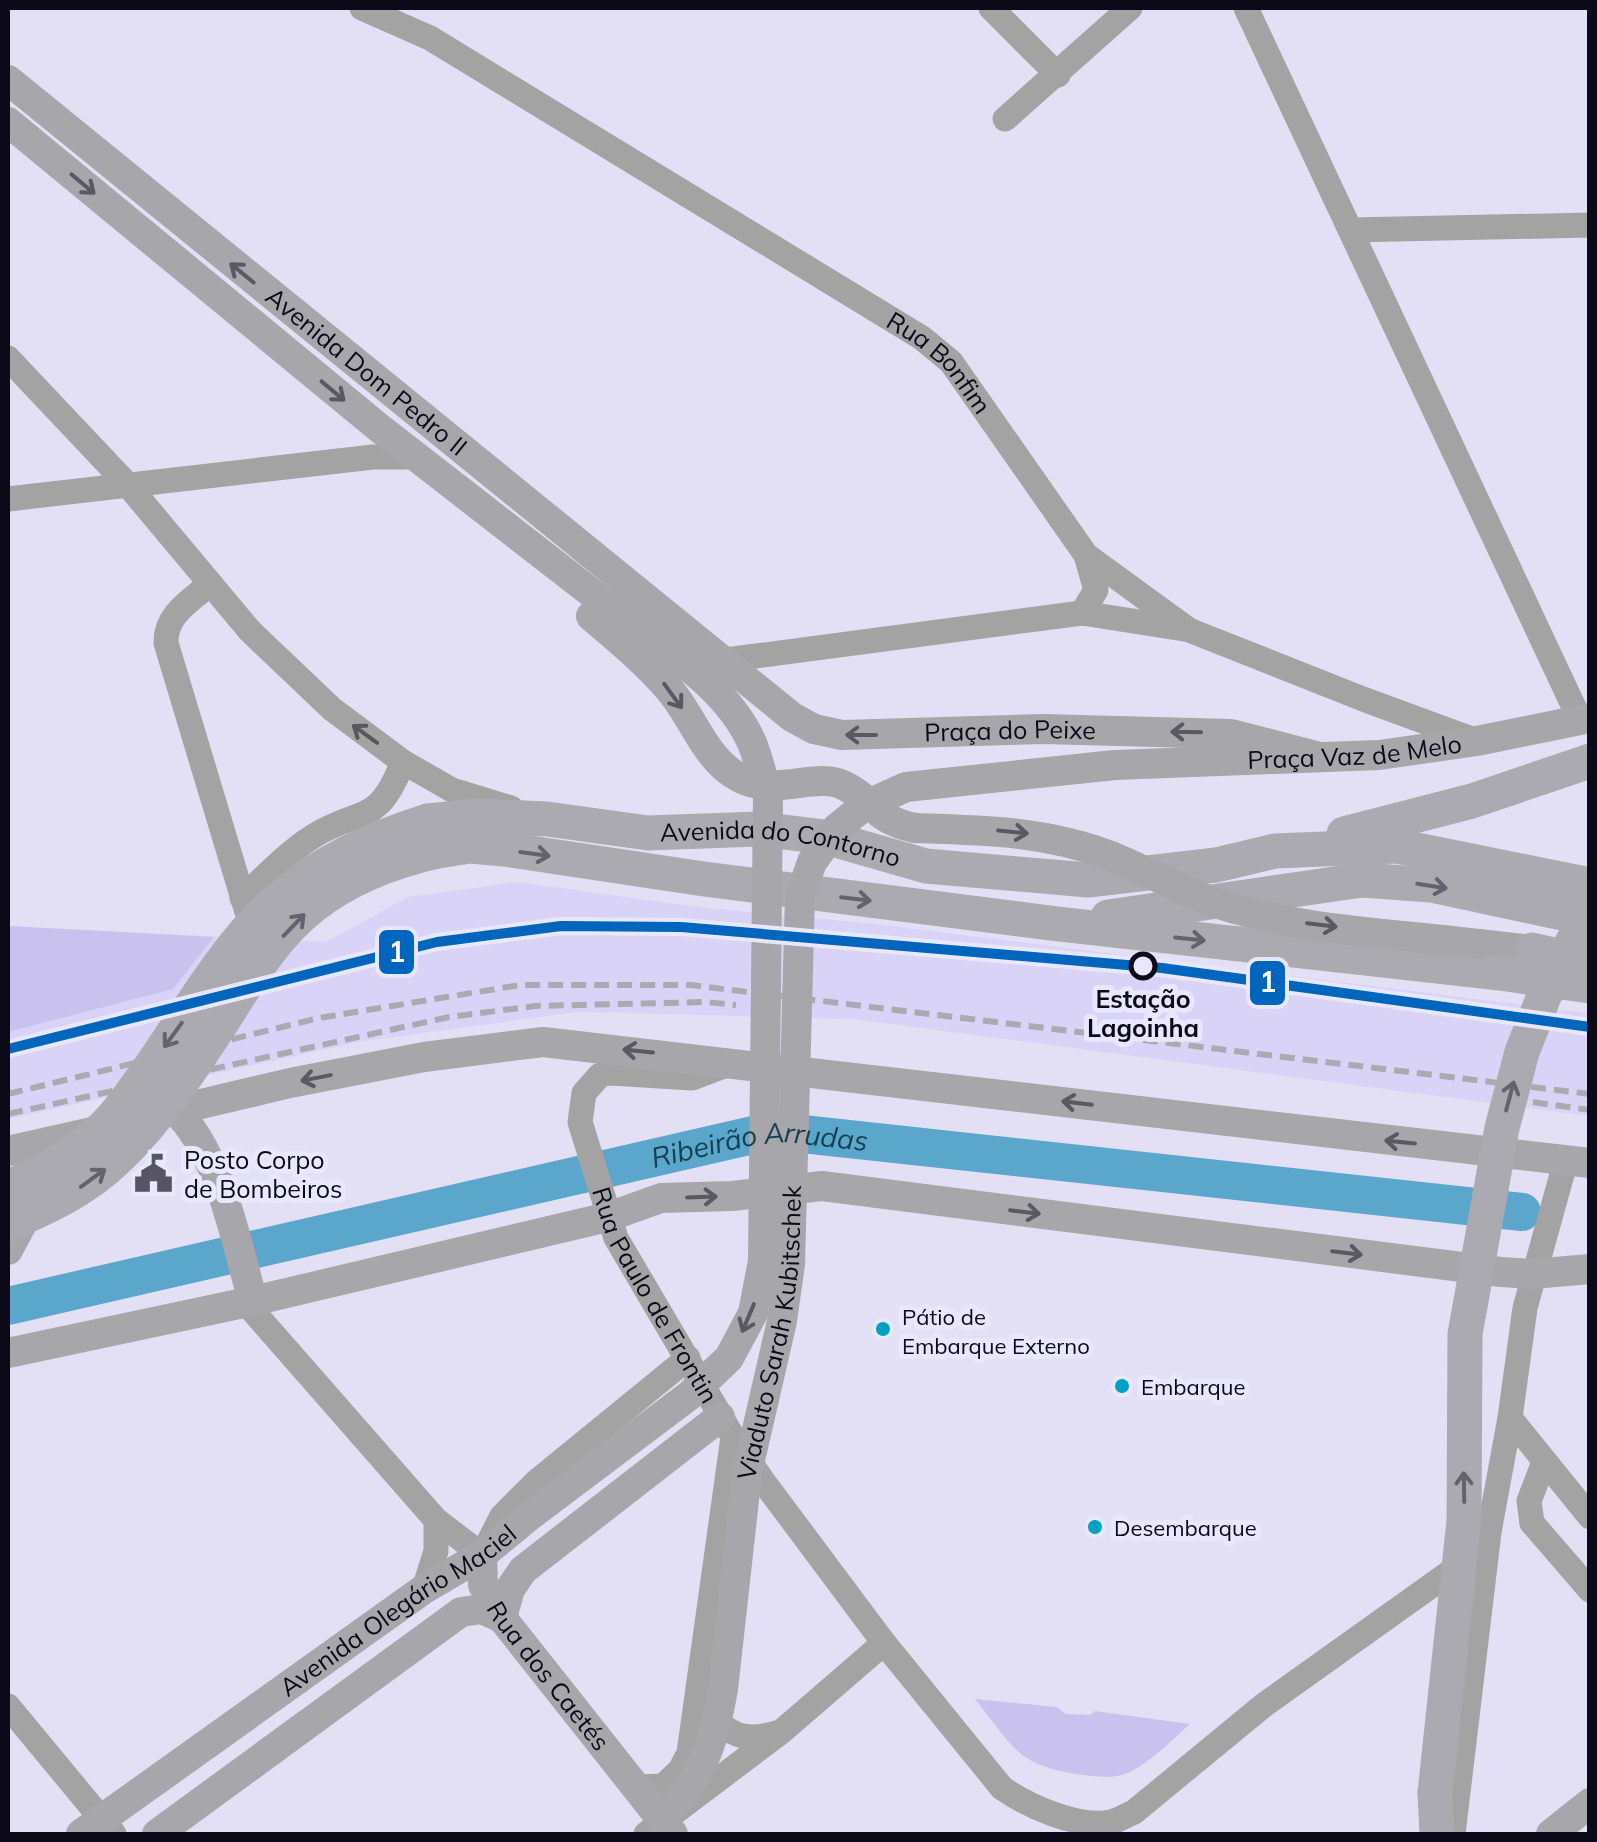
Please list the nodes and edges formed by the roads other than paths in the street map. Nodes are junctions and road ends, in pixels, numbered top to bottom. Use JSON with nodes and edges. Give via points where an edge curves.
{"nodes":[{"id":1,"x":362,"y":8,"type":"edge"},
{"id":2,"x":991,"y":8,"type":"edge"},
{"id":3,"x":1130,"y":8,"type":"edge"},
{"id":4,"x":1246,"y":8,"type":"edge"},
{"id":5,"x":1058,"y":74,"type":"junction"},
{"id":6,"x":8,"y":80,"type":"edge"},
{"id":7,"x":1006,"y":119,"type":"dead end"},
{"id":8,"x":8,"y":122,"type":"edge"},
{"id":9,"x":1590,"y":225,"type":"edge"},
{"id":10,"x":1351,"y":230,"type":"junction"},
{"id":11,"x":8,"y":358,"type":"edge"},
{"id":12,"x":416,"y":457,"type":"junction"},
{"id":13,"x":127,"y":484,"type":"junction"},
{"id":14,"x":8,"y":499,"type":"edge"},
{"id":15,"x":506,"y":528,"type":"junction"},
{"id":16,"x":1086,"y":555,"type":"junction"},
{"id":17,"x":210,"y":584,"type":"junction"},
{"id":18,"x":1082,"y":612,"type":"junction"},
{"id":19,"x":628,"y":622,"type":"joint"},
{"id":20,"x":1189,"y":630,"type":"junction"},
{"id":21,"x":726,"y":660,"type":"junction"},
{"id":22,"x":1585,"y":719,"type":"edge"},
{"id":23,"x":1478,"y":741,"type":"junction"},
{"id":24,"x":1316,"y":756,"type":"junction"},
{"id":25,"x":1590,"y":761,"type":"edge"},
{"id":26,"x":404,"y":762,"type":"junction"},
{"id":27,"x":1114,"y":766,"type":"joint"},
{"id":28,"x":547,"y":819,"type":"junction"},
{"id":29,"x":433,"y":836,"type":"junction"},
{"id":30,"x":1275,"y":851,"type":"junction"},
{"id":31,"x":1590,"y":885,"type":"edge"},
{"id":32,"x":1590,"y":909,"type":"edge"},
{"id":33,"x":1590,"y":919,"type":"edge"},
{"id":34,"x":1058,"y":924,"type":"junction"},
{"id":35,"x":1532,"y":950,"type":"junction"},
{"id":36,"x":1590,"y":953,"type":"edge"},
{"id":37,"x":1590,"y":962,"type":"edge"},
{"id":38,"x":1590,"y":986,"type":"edge"},
{"id":39,"x":796,"y":1017,"type":"junction"},
{"id":40,"x":734,"y":1062,"type":"junction"},
{"id":41,"x":174,"y":1110,"type":"junction"},
{"id":42,"x":765,"y":1118,"type":"junction"},
{"id":43,"x":68,"y":1139,"type":"junction"},
{"id":44,"x":8,"y":1151,"type":"edge"},
{"id":45,"x":1578,"y":1162,"type":"edge"},
{"id":46,"x":8,"y":1188,"type":"edge"},
{"id":47,"x":608,"y":1217,"type":"junction"},
{"id":48,"x":8,"y":1224,"type":"edge"},
{"id":49,"x":8,"y":1250,"type":"edge"},
{"id":50,"x":1590,"y":1269,"type":"edge"},
{"id":51,"x":1532,"y":1274,"type":"junction"},
{"id":52,"x":253,"y":1293,"type":"junction"},
{"id":53,"x":12,"y":1348,"type":"edge"},
{"id":54,"x":688,"y":1358,"type":"junction"},
{"id":55,"x":1510,"y":1418,"type":"junction"},
{"id":56,"x":727,"y":1427,"type":"junction"},
{"id":57,"x":1544,"y":1462,"type":"junction"},
{"id":58,"x":1590,"y":1517,"type":"edge"},
{"id":59,"x":436,"y":1520,"type":"junction"},
{"id":60,"x":1532,"y":1523,"type":"junction"},
{"id":61,"x":1488,"y":1532,"type":"junction"},
{"id":62,"x":482,"y":1555,"type":"junction"},
{"id":63,"x":424,"y":1590,"type":"junction"},
{"id":64,"x":1590,"y":1590,"type":"edge"},
{"id":65,"x":502,"y":1618,"type":"junction"},
{"id":66,"x":884,"y":1643,"type":"junction"},
{"id":67,"x":8,"y":1706,"type":"edge"},
{"id":68,"x":717,"y":1721,"type":"junction"},
{"id":69,"x":781,"y":1732,"type":"junction"},
{"id":70,"x":638,"y":1787,"type":"junction"},
{"id":71,"x":1590,"y":1803,"type":"edge"},
{"id":72,"x":99,"y":1829,"type":"edge"},
{"id":73,"x":1108,"y":1829,"type":"edge"},
{"id":74,"x":661,"y":1830,"type":"edge"},
{"id":75,"x":157,"y":1834,"type":"edge"},
{"id":76,"x":1438,"y":1834,"type":"edge"},
{"id":77,"x":1453,"y":1834,"type":"edge"},
{"id":78,"x":1551,"y":1834,"type":"edge"}],
"edges":[{"from":1,"to":16,"type":"street","name":"Rua Bonfim","via":[[430,38],[922,338],[951,362]]},
{"from":2,"to":5,"type":"street"},
{"from":3,"to":5,"type":"street"},
{"from":4,"to":10,"type":"street"},
{"from":5,"to":7,"type":"street"},
{"from":21,"to":6,"type":"main road","name":"Avenida Dom Pedro II","one_way":true},
{"from":8,"to":12,"type":"main road","name":"Avenida Dom Pedro II","one_way":true},
{"from":9,"to":10,"type":"street"},
{"from":10,"to":22,"type":"street"},
{"from":11,"to":13,"type":"street"},
{"from":12,"to":13,"type":"street"},
{"from":12,"to":15,"type":"main road","name":"Avenida Dom Pedro II"},
{"from":13,"to":14,"type":"street"},
{"from":13,"to":17,"type":"street"},
{"from":15,"to":19,"type":"main road","name":"Avenida Dom Pedro II"},
{"from":15,"to":35,"type":"main road","one_way":true,"bridge":true,"via":[[672,692],[723,766],[756,784],[832,782],[894,824],[1046,837],[1108,855],[1222,906]]},
{"from":16,"to":18,"type":"street","via":[[1096,590]]},
{"from":16,"to":20,"type":"street","name":"Rua Bonfim"},
{"from":26,"to":17,"type":"street","one_way":true,"via":[[332,710]]},
{"from":17,"to":26,"type":"street","via":[[173,616],[166,642],[244,905],[311,838],[380,804]]},
{"from":18,"to":20,"type":"street"},
{"from":18,"to":21,"type":"street"},
{"from":19,"to":42,"type":"main road","name":"Viaduto Sarah Kubitschek","bridge":true,"via":[[728,705],[752,742],[768,797]]},
{"from":20,"to":23,"type":"street","name":"Rua Bonfim"},
{"from":24,"to":21,"type":"main road","name":"Praça do Peixe","one_way":true,"via":[[1231,734],[1042,729],[842,735],[792,717]]},
{"from":22,"to":23,"type":"main road","name":"Praça Vaz de Melo"},
{"from":23,"to":24,"type":"main road","name":"Praça Vaz de Melo"},
{"from":24,"to":27,"type":"main road","name":"Praça Vaz de Melo"},
{"from":25,"to":30,"type":"highway","via":[[1472,801]]},
{"from":26,"to":28,"type":"street","via":[[452,790]]},
{"from":27,"to":39,"type":"main road","name":"Viaduto Sarah Kubitschek","bridge":true,"via":[[906,788],[864,806],[812,862],[800,896]]},
{"from":28,"to":29,"type":"highway","name":"Avenida do Contorno","via":[[477,816]]},
{"from":28,"to":30,"type":"highway","name":"Avenida do Contorno","via":[[648,833],[794,832],[926,866],[1088,880],[1216,866]]},
{"from":29,"to":34,"type":"highway","name":"Avenida do Contorno","one_way":true},
{"from":29,"to":46,"type":"highway","name":"Avenida do Contorno","one_way":true,"bridge":true,"via":[[386,834],[348,851],[274,902],[112,1118],[62,1161]]},
{"from":48,"to":29,"type":"highway","name":"Avenida do Contorno","one_way":true,"bridge":true,"via":[[50,1206],[119,1158],[173,1095],[256,969],[311,907]]},
{"from":30,"to":31,"type":"highway","name":"Avenida do Contorno","via":[[1397,846]]},
{"from":76,"to":32,"type":"highway","one_way":true,"bridge":true,"via":[[1436,1793],[1464,1521],[1464,1334],[1522,1052]]},
{"from":34,"to":33,"type":"highway","name":"Avenida do Contorno","one_way":true,"via":[[1362,880],[1431,885]]},
{"from":34,"to":38,"type":"highway","name":"Avenida do Contorno","one_way":true},
{"from":35,"to":36,"type":"highway"},
{"from":35,"to":37,"type":"highway"},
{"from":39,"to":42,"type":"main road","bridge":true},
{"from":39,"to":68,"type":"main road","name":"Viaduto Sarah Kubitschek","bridge":true,"via":[[790,1264],[747,1473]]},
{"from":40,"to":41,"type":"main road","one_way":true,"via":[[506,1044]]},
{"from":45,"to":40,"type":"main road","one_way":true},
{"from":40,"to":47,"type":"street","name":"Rua Paulo de Frontin","via":[[692,1078],[611,1072],[584,1093],[580,1122]]},
{"from":41,"to":43,"type":"main road"},
{"from":41,"to":52,"type":"main road","via":[[197,1138]]},
{"from":42,"to":62,"type":"main road","name":"Viaduto Sarah Kubitschek","one_way":true,"bridge":true,"via":[[763,1261],[753,1313],[729,1358]]},
{"from":43,"to":44,"type":"main road"},
{"from":43,"to":49,"type":"main road"},
{"from":45,"to":51,"type":"street"},
{"from":47,"to":51,"type":"main road","one_way":true,"via":[[661,1198],[822,1186]]},
{"from":47,"to":52,"type":"main road"},
{"from":47,"to":54,"type":"street","name":"Rua Paulo de Frontin"},
{"from":50,"to":51,"type":"main road"},
{"from":51,"to":55,"type":"street"},
{"from":52,"to":53,"type":"main road"},
{"from":52,"to":59,"type":"street","via":[[270,1332]]},
{"from":54,"to":56,"type":"street","name":"Rua Paulo de Frontin"},
{"from":54,"to":62,"type":"street","name":"Avenida Olegário Maciel","via":[[536,1482],[502,1516]]},
{"from":55,"to":57,"type":"street"},
{"from":55,"to":61,"type":"street"},
{"from":56,"to":65,"type":"main road","via":[[522,1570]]},
{"from":56,"to":66,"type":"street","name":"Rua Paulo de Frontin"},
{"from":56,"to":70,"type":"street","via":[[689,1754],[663,1786]]},
{"from":57,"to":58,"type":"street"},
{"from":57,"to":60,"type":"street","via":[[1529,1501]]},
{"from":59,"to":62,"type":"street"},
{"from":59,"to":63,"type":"street","via":[[436,1552]]},
{"from":60,"to":61,"type":"street"},
{"from":60,"to":64,"type":"street"},
{"from":61,"to":73,"type":"street","via":[[1449,1574],[1264,1705]]},
{"from":61,"to":77,"type":"street"},
{"from":62,"to":63,"type":"main road","name":"Avenida Olegário Maciel"},
{"from":62,"to":65,"type":"main road","name":"Rua dos Caetés","via":[[483,1584]]},
{"from":63,"to":72,"type":"main road","name":"Avenida Olegário Maciel"},
{"from":65,"to":70,"type":"main road","name":"Rua dos Caetés"},
{"from":65,"to":75,"type":"main road","name":"Avenida Olegário Maciel","via":[[482,1608],[461,1612]]},
{"from":66,"to":69,"type":"street"},
{"from":66,"to":73,"type":"street","name":"Rua Paulo de Frontin","via":[[1002,1788],[1026,1804]]},
{"from":67,"to":72,"type":"street"},
{"from":68,"to":69,"type":"street","via":[[747,1738]]},
{"from":68,"to":74,"type":"main road","name":"Viaduto Sarah Kubitschek","via":[[704,1764]]},
{"from":69,"to":74,"type":"street"},
{"from":70,"to":74,"type":"main road","name":"Rua dos Caetés"},
{"from":71,"to":78,"type":"main road"}]}
